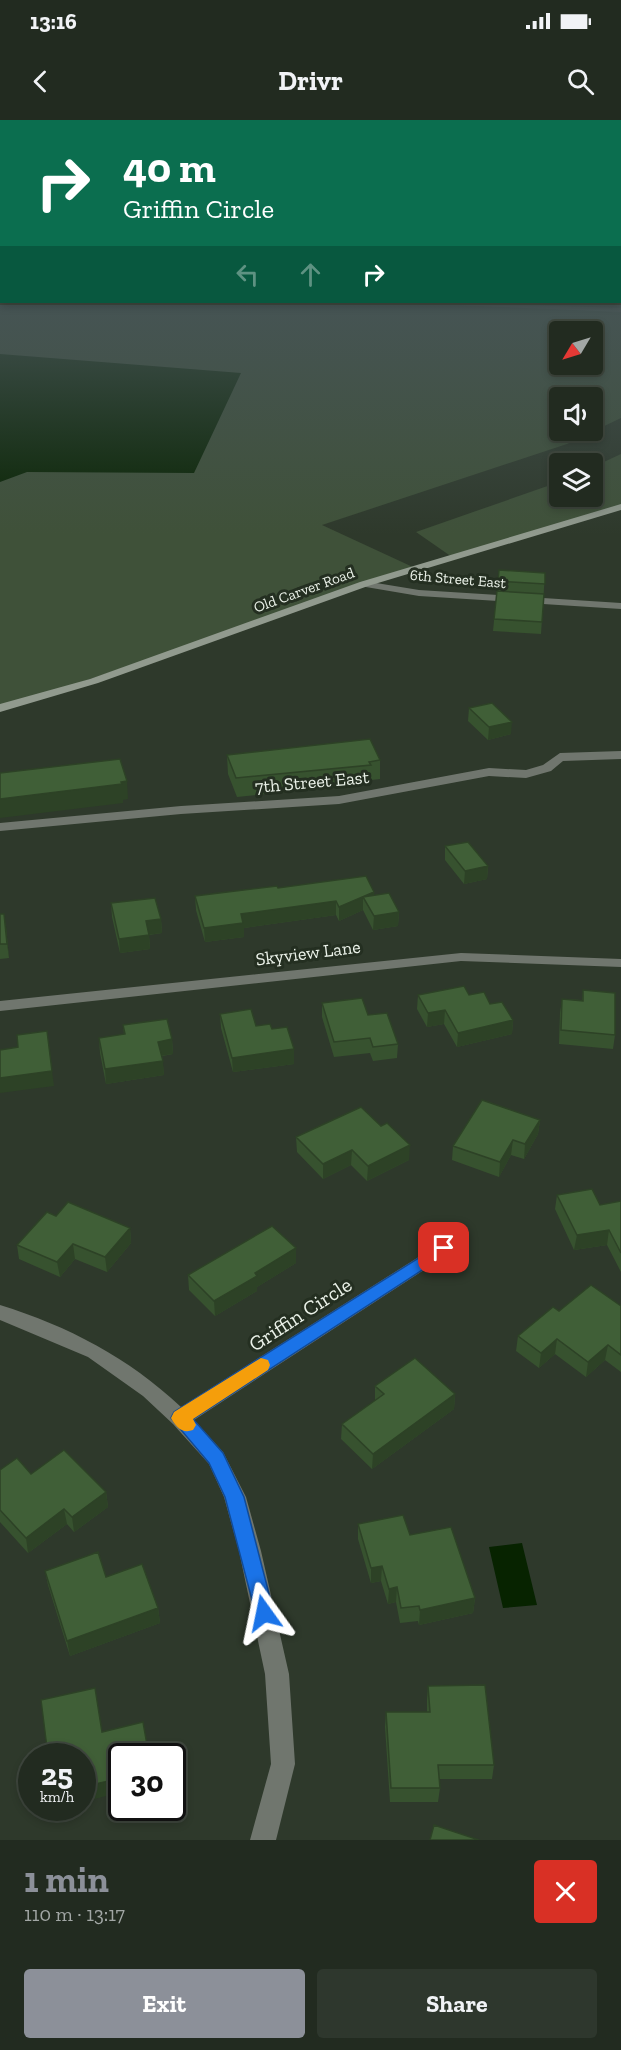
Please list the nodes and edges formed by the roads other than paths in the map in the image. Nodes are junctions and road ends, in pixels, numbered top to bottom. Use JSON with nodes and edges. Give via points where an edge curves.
{"nodes":[{"id":1,"x":621,"y":507,"type":"edge"},
{"id":2,"x":364,"y":584,"type":"junction"},
{"id":3,"x":621,"y":606,"type":"edge"},
{"id":4,"x":0,"y":708,"type":"edge"},
{"id":5,"x":621,"y":755,"type":"edge"},
{"id":6,"x":0,"y":827,"type":"edge"},
{"id":7,"x":621,"y":963,"type":"edge"},
{"id":8,"x":0,"y":1006,"type":"edge"},
{"id":9,"x":444,"y":1248,"type":"dead end"},
{"id":10,"x":0,"y":1312,"type":"edge"},
{"id":11,"x":180,"y":1418,"type":"junction"},
{"id":12,"x":263,"y":1840,"type":"edge"}],
"edges":[{"from":1,"to":2,"type":"street","name":"Old Carver Road"},
{"from":2,"to":3,"type":"street","name":"6th Street East","via":[[419,593]]},
{"from":2,"to":4,"type":"street","name":"Old Carver Road","via":[[94,681]]},
{"from":5,"to":6,"type":"street","name":"7th Street East","via":[[560,757],[547,768],[526,774],[489,772],[339,800]]},
{"from":7,"to":8,"type":"street","name":"Skyview Lane","via":[[461,957]]},
{"from":9,"to":11,"type":"street","name":"Griffin Circle"},
{"from":10,"to":11,"type":"street","via":[[95,1352],[150,1390]]},
{"from":11,"to":12,"type":"street","via":[[216,1458],[235,1497],[277,1674],[283,1764]]}]}
